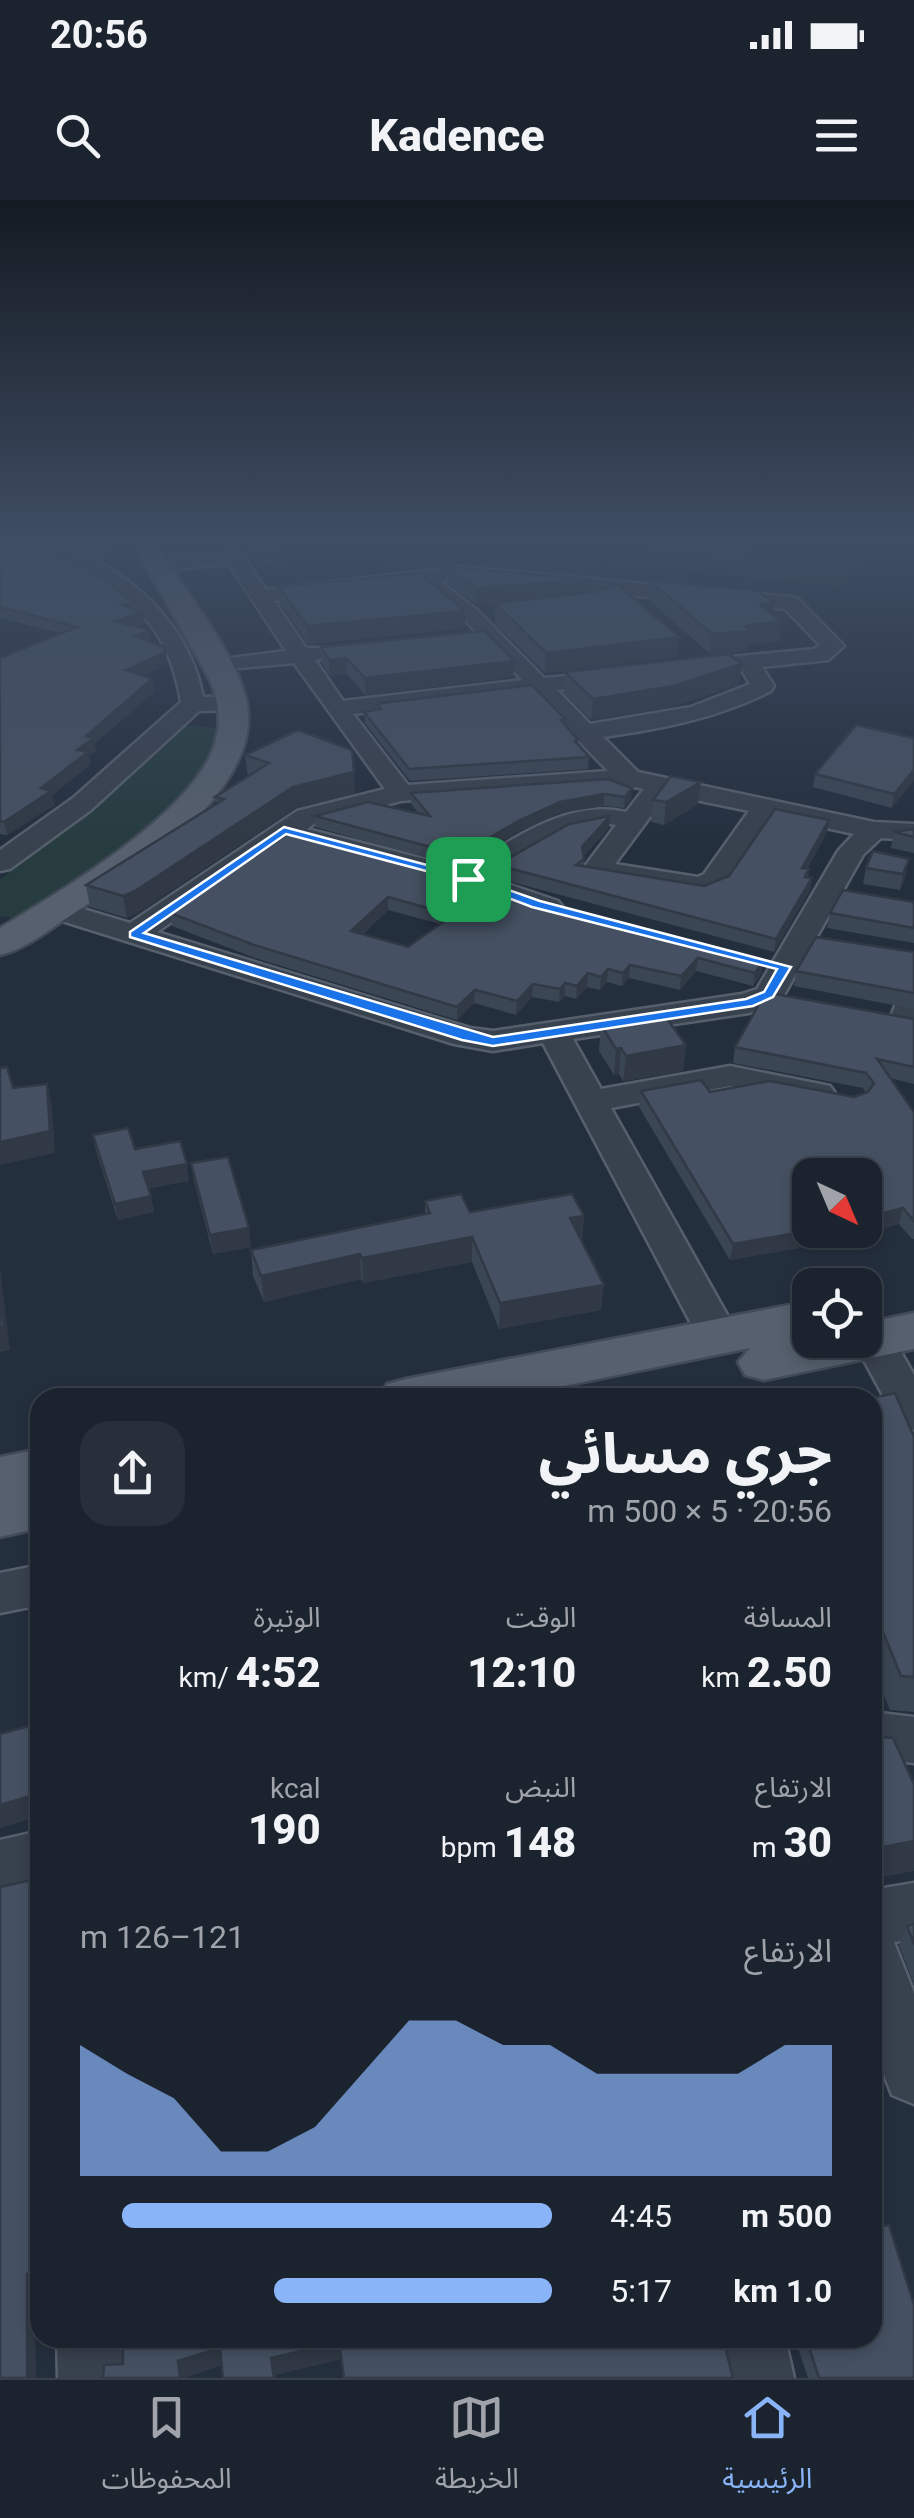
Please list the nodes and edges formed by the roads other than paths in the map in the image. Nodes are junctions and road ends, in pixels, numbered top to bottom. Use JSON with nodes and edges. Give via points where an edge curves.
{"nodes":[{"id":1,"x":172,"y":642,"type":"edge"},
{"id":2,"x":201,"y":642,"type":"edge"},
{"id":3,"x":292,"y":642,"type":"edge"},
{"id":4,"x":496,"y":642,"type":"edge"},
{"id":5,"x":679,"y":642,"type":"edge"},
{"id":6,"x":829,"y":642,"type":"edge"},
{"id":7,"x":339,"y":650,"type":"edge"},
{"id":8,"x":301,"y":656,"type":"junction"},
{"id":9,"x":748,"y":662,"type":"junction"},
{"id":10,"x":704,"y":665,"type":"junction"},
{"id":11,"x":216,"y":666,"type":"junction"},
{"id":12,"x":436,"y":668,"type":"edge"},
{"id":13,"x":670,"y":669,"type":"edge"},
{"id":14,"x":636,"y":673,"type":"edge"},
{"id":15,"x":603,"y":677,"type":"junction"},
{"id":16,"x":536,"y":684,"type":"junction"},
{"id":17,"x":458,"y":696,"type":"junction"},
{"id":18,"x":337,"y":709,"type":"junction"},
{"id":19,"x":185,"y":712,"type":"junction"},
{"id":20,"x":233,"y":716,"type":"junction"},
{"id":21,"x":651,"y":723,"type":"junction"},
{"id":22,"x":586,"y":732,"type":"junction"},
{"id":23,"x":629,"y":778,"type":"junction"},
{"id":24,"x":661,"y":784,"type":"junction"},
{"id":25,"x":401,"y":793,"type":"junction"},
{"id":26,"x":765,"y":807,"type":"junction"},
{"id":27,"x":633,"y":821,"type":"junction"},
{"id":28,"x":284,"y":830,"type":"junction"},
{"id":29,"x":914,"y":832,"type":"edge"},
{"id":30,"x":870,"y":846,"type":"junction"},
{"id":31,"x":3,"y":858,"type":"edge"},
{"id":32,"x":468,"y":879,"type":"junction"},
{"id":33,"x":828,"y":891,"type":"junction"},
{"id":34,"x":863,"y":896,"type":"edge"},
{"id":35,"x":54,"y":909,"type":"junction"},
{"id":36,"x":574,"y":914,"type":"edge"},
{"id":37,"x":134,"y":934,"type":"junction"},
{"id":38,"x":5,"y":937,"type":"edge"},
{"id":39,"x":802,"y":937,"type":"junction"},
{"id":40,"x":839,"y":944,"type":"edge"},
{"id":41,"x":773,"y":975,"type":"junction"},
{"id":42,"x":808,"y":1002,"type":"edge"},
{"id":43,"x":911,"y":1012,"type":"edge"},
{"id":44,"x":866,"y":1014,"type":"edge"},
{"id":45,"x":554,"y":1034,"type":"junction"},
{"id":46,"x":850,"y":1099,"type":"edge"},
{"id":47,"x":590,"y":1101,"type":"junction"},
{"id":48,"x":914,"y":1298,"type":"edge"},
{"id":49,"x":792,"y":1325,"type":"edge"},
{"id":50,"x":884,"y":1326,"type":"edge"},
{"id":51,"x":725,"y":1349,"type":"junction"},
{"id":52,"x":471,"y":1388,"type":"edge"},
{"id":53,"x":615,"y":1388,"type":"edge"},
{"id":54,"x":902,"y":1403,"type":"edge"},
{"id":55,"x":30,"y":1472,"type":"edge"},
{"id":56,"x":0,"y":1478,"type":"edge"},
{"id":57,"x":30,"y":1508,"type":"edge"},
{"id":58,"x":0,"y":1515,"type":"edge"},
{"id":59,"x":30,"y":1586,"type":"edge"},
{"id":60,"x":0,"y":1594,"type":"edge"},
{"id":61,"x":882,"y":1736,"type":"edge"},
{"id":62,"x":914,"y":1740,"type":"edge"},
{"id":63,"x":30,"y":1860,"type":"edge"},
{"id":64,"x":0,"y":1867,"type":"edge"},
{"id":65,"x":914,"y":1911,"type":"edge"},
{"id":66,"x":882,"y":1916,"type":"edge"},
{"id":67,"x":882,"y":1988,"type":"edge"},
{"id":68,"x":914,"y":2073,"type":"edge"},
{"id":69,"x":92,"y":2348,"type":"edge"},
{"id":70,"x":752,"y":2348,"type":"edge"},
{"id":71,"x":93,"y":2378,"type":"edge"},
{"id":72,"x":759,"y":2378,"type":"edge"}],
"edges":[{"from":1,"to":19,"type":"street","via":[[184,658]]},
{"from":2,"to":11,"type":"main road"},
{"from":3,"to":8,"type":"street"},
{"from":4,"to":16,"type":"street"},
{"from":5,"to":10,"type":"street"},
{"from":6,"to":9,"type":"street","via":[[833,646],[820,655]]},
{"from":7,"to":8,"type":"street"},
{"from":8,"to":11,"type":"street"},
{"from":8,"to":18,"type":"street"},
{"from":9,"to":10,"type":"street"},
{"from":9,"to":21,"type":"street","via":[[763,686]]},
{"from":10,"to":13,"type":"street"},
{"from":11,"to":20,"type":"main road"},
{"from":12,"to":17,"type":"street"},
{"from":14,"to":15,"type":"street"},
{"from":15,"to":16,"type":"street"},
{"from":15,"to":21,"type":"street"},
{"from":16,"to":17,"type":"street"},
{"from":16,"to":22,"type":"street"},
{"from":17,"to":18,"type":"street"},
{"from":18,"to":25,"type":"street"},
{"from":19,"to":20,"type":"street"},
{"from":19,"to":31,"type":"street","via":[[82,804]]},
{"from":20,"to":35,"type":"main road","via":[[227,759],[191,809]]},
{"from":21,"to":22,"type":"street"},
{"from":22,"to":23,"type":"street"},
{"from":23,"to":24,"type":"street"},
{"from":23,"to":25,"type":"street"},
{"from":24,"to":26,"type":"street"},
{"from":24,"to":27,"type":"street"},
{"from":25,"to":28,"type":"street","via":[[328,808]]},
{"from":26,"to":27,"type":"street","via":[[714,880],[701,886],[600,870]]},
{"from":26,"to":30,"type":"street"},
{"from":27,"to":32,"type":"street","via":[[602,814],[546,830]]},
{"from":28,"to":32,"type":"street"},
{"from":28,"to":37,"type":"street"},
{"from":29,"to":30,"type":"street"},
{"from":30,"to":33,"type":"street"},
{"from":32,"to":36,"type":"street"},
{"from":33,"to":34,"type":"street"},
{"from":33,"to":39,"type":"street"},
{"from":35,"to":37,"type":"street"},
{"from":35,"to":38,"type":"main road"},
{"from":37,"to":45,"type":"street","via":[[466,1037],[493,1042]]},
{"from":39,"to":40,"type":"street"},
{"from":39,"to":41,"type":"street"},
{"from":41,"to":42,"type":"street"},
{"from":41,"to":45,"type":"street","via":[[749,1003]]},
{"from":43,"to":44,"type":"street"},
{"from":45,"to":47,"type":"street"},
{"from":46,"to":47,"type":"street","via":[[730,1076]]},
{"from":47,"to":51,"type":"street"},
{"from":48,"to":50,"type":"main road"},
{"from":49,"to":51,"type":"main road"},
{"from":50,"to":51,"type":"main road"},
{"from":50,"to":54,"type":"street"},
{"from":51,"to":52,"type":"main road"},
{"from":51,"to":53,"type":"main road"},
{"from":55,"to":56,"type":"main road"},
{"from":57,"to":58,"type":"main road"},
{"from":59,"to":60,"type":"street"},
{"from":61,"to":62,"type":"street"},
{"from":63,"to":64,"type":"street"},
{"from":65,"to":66,"type":"street"},
{"from":67,"to":68,"type":"street"},
{"from":69,"to":71,"type":"street"},
{"from":70,"to":72,"type":"street"}]}
